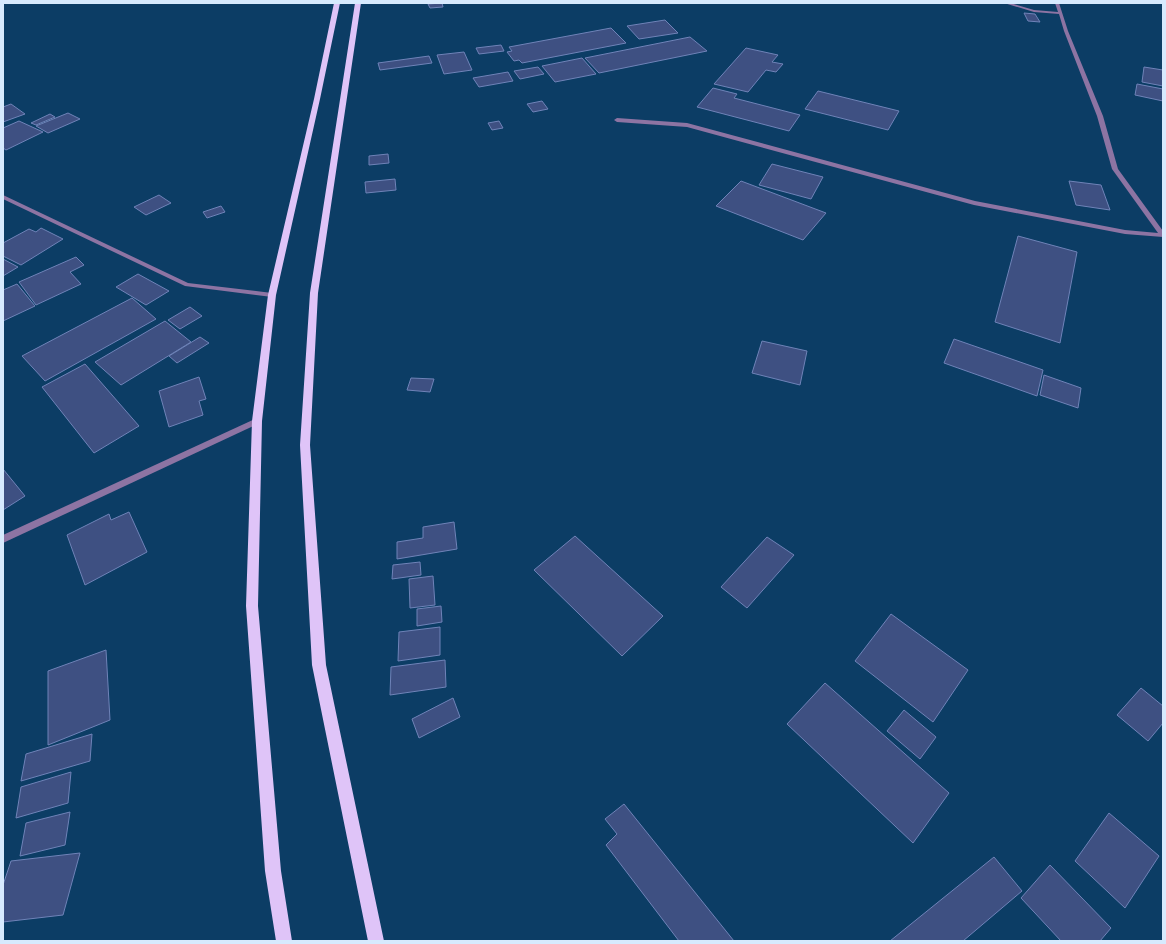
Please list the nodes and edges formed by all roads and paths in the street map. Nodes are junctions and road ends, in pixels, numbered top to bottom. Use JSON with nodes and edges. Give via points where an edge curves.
{"nodes":[{"id":1,"x":337,"y":3,"type":"edge"},
{"id":2,"x":358,"y":3,"type":"edge"},
{"id":3,"x":1006,"y":3,"type":"edge"},
{"id":4,"x":1057,"y":3,"type":"edge"},
{"id":5,"x":1059,"y":13,"type":"junction"},
{"id":6,"x":617,"y":120,"type":"dead end"},
{"id":7,"x":3,"y":198,"type":"edge"},
{"id":8,"x":1163,"y":235,"type":"edge"},
{"id":9,"x":272,"y":295,"type":"junction"},
{"id":10,"x":257,"y":421,"type":"junction"},
{"id":11,"x":3,"y":539,"type":"edge"},
{"id":12,"x":284,"y":941,"type":"edge"},
{"id":13,"x":376,"y":941,"type":"edge"}],
"edges":[{"from":1,"to":9,"type":"highway"},
{"from":2,"to":13,"type":"highway","via":[[314,293],[306,445],[319,665]]},
{"from":3,"to":5,"type":"street","via":[[1034,11]]},
{"from":4,"to":5,"type":"street"},
{"from":5,"to":8,"type":"street","via":[[1100,116],[1115,169]]},
{"from":6,"to":8,"type":"street","via":[[687,125],[974,203],[1125,232]]},
{"from":7,"to":9,"type":"street","via":[[186,285]]},
{"from":9,"to":10,"type":"highway"},
{"from":10,"to":11,"type":"street"},
{"from":10,"to":12,"type":"highway","via":[[252,606],[273,871]]}]}
